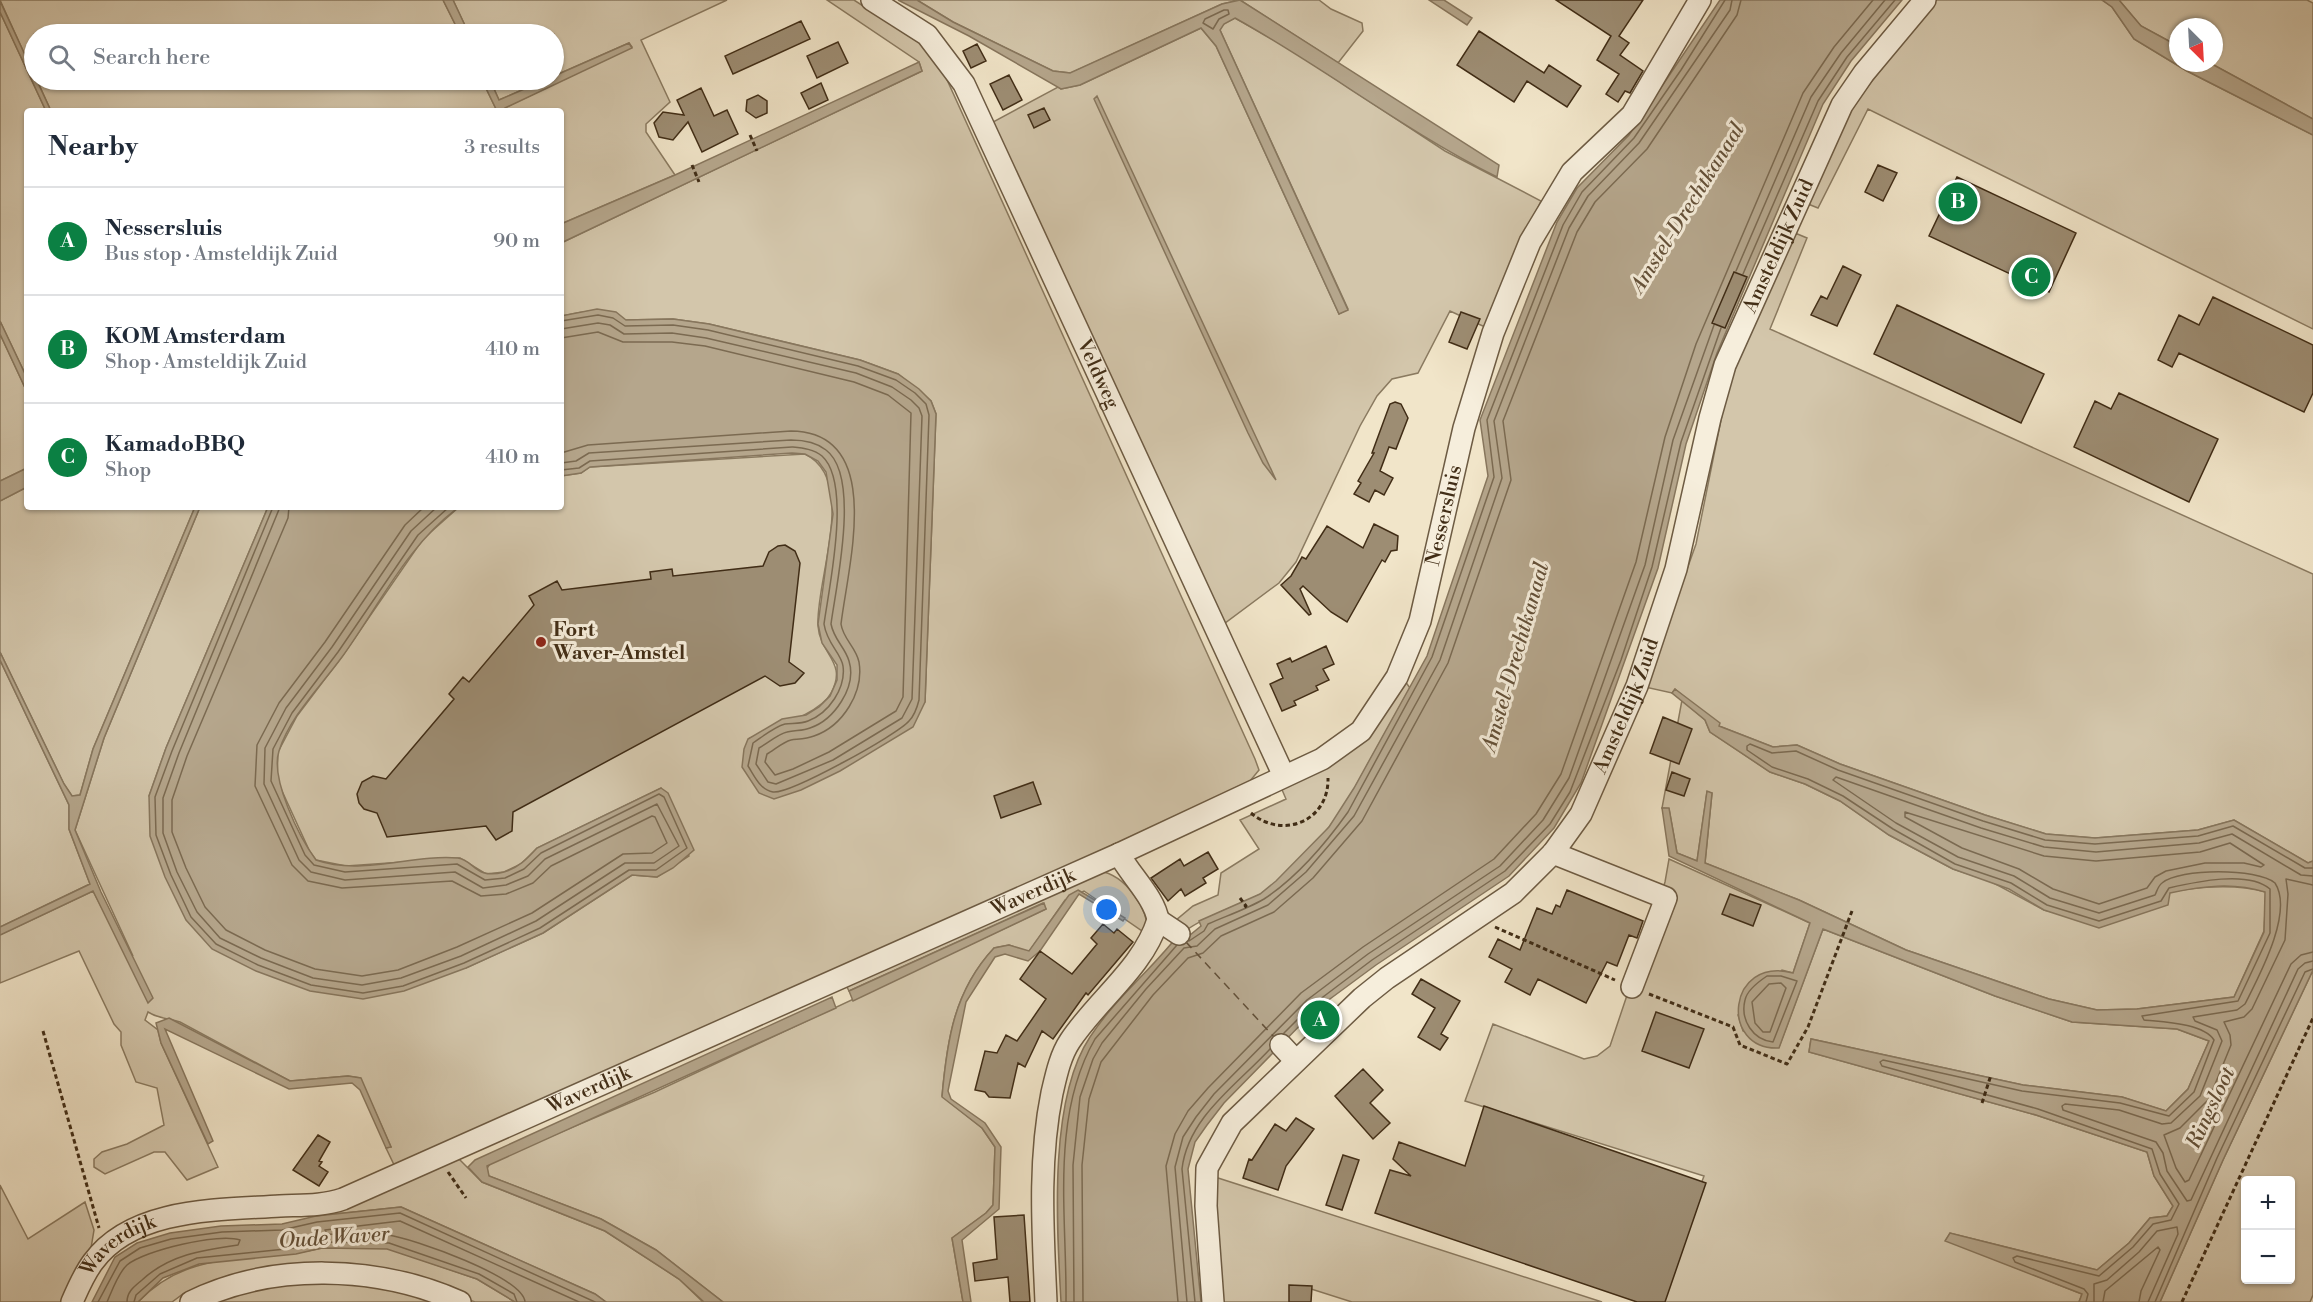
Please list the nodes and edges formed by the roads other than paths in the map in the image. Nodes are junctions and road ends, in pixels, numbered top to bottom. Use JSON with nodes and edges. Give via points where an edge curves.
{"nodes":[{"id":1,"x":873,"y":0,"type":"edge"},
{"id":2,"x":1700,"y":0,"type":"edge"},
{"id":3,"x":1925,"y":0,"type":"edge"},
{"id":4,"x":1284,"y":776,"type":"junction"},
{"id":5,"x":1553,"y":853,"type":"junction"},
{"id":6,"x":1119,"y":854,"type":"junction"},
{"id":7,"x":1158,"y":920,"type":"junction"},
{"id":8,"x":1179,"y":934,"type":"dead end"},
{"id":9,"x":1632,"y":987,"type":"road end"},
{"id":10,"x":72,"y":1302,"type":"edge"},
{"id":11,"x":191,"y":1302,"type":"edge"},
{"id":12,"x":460,"y":1302,"type":"edge"},
{"id":13,"x":1046,"y":1302,"type":"edge"},
{"id":14,"x":1213,"y":1302,"type":"edge"}],
"edges":[{"from":1,"to":4,"type":"street","name":"Veldweg","via":[[927,35],[964,84]]},
{"from":2,"to":4,"type":"street","name":"Nessersluis","via":[[1632,115],[1572,172],[1530,242],[1492,333],[1464,428],[1420,621],[1397,677],[1361,730],[1322,759]]},
{"from":3,"to":5,"type":"street","name":"Amsteldijk Zuid","via":[[1842,105],[1725,365],[1676,569],[1637,686],[1581,814]]},
{"from":4,"to":6,"type":"street","name":"Nessersluis"},
{"from":5,"to":9,"type":"street","via":[[1666,898]]},
{"from":5,"to":14,"type":"street","name":"Amsteldijk Zuid","via":[[1514,893],[1387,978],[1288,1053],[1232,1123],[1207,1168]]},
{"from":6,"to":7,"type":"street","via":[[1153,904]]},
{"from":6,"to":10,"type":"street","name":"Waverdijk","via":[[331,1203],[189,1211],[137,1229],[93,1261]]},
{"from":7,"to":8,"type":"street"},
{"from":7,"to":13,"type":"street","via":[[1147,946],[1069,1042],[1056,1073],[1043,1134]]},
{"from":11,"to":12,"type":"street","via":[[215,1290],[276,1274],[364,1275]]}]}
